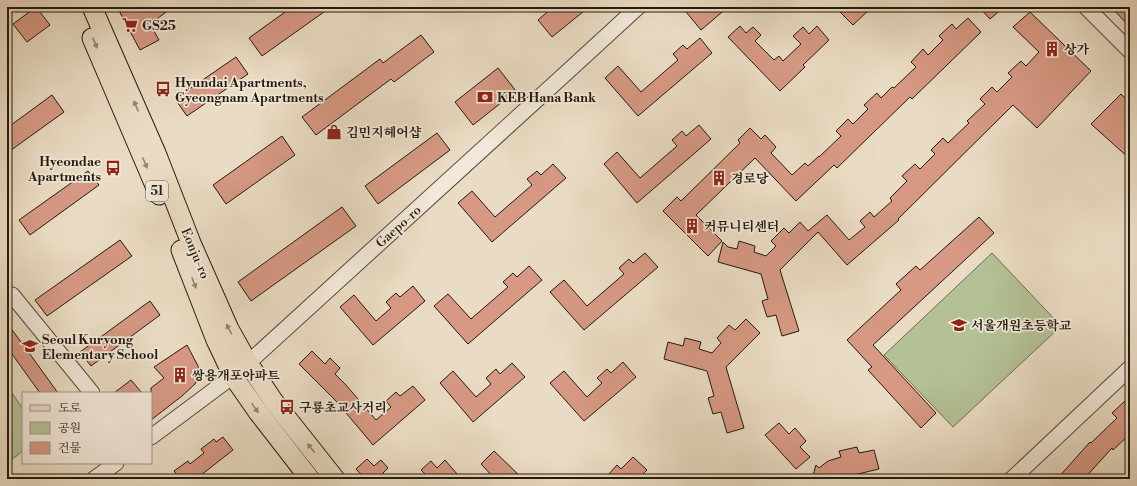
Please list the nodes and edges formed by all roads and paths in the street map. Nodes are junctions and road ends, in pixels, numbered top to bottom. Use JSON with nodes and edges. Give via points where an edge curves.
{"nodes":[{"id":1,"x":80,"y":7,"type":"edge"},
{"id":2,"x":92,"y":7,"type":"edge"},
{"id":3,"x":638,"y":7,"type":"edge"},
{"id":4,"x":1086,"y":7,"type":"edge"},
{"id":5,"x":1130,"y":51,"type":"edge"},
{"id":6,"x":12,"y":295,"type":"dead end"},
{"id":7,"x":248,"y":363,"type":"junction"},
{"id":8,"x":1130,"y":368,"type":"edge"},
{"id":9,"x":233,"y":376,"type":"junction"},
{"id":10,"x":91,"y":392,"type":"edge"},
{"id":11,"x":152,"y":436,"type":"edge"},
{"id":12,"x":115,"y":464,"type":"edge"},
{"id":13,"x":94,"y":479,"type":"edge"},
{"id":14,"x":310,"y":479,"type":"edge"},
{"id":15,"x":335,"y":479,"type":"edge"},
{"id":16,"x":1012,"y":479,"type":"edge"}],
"edges":[{"from":1,"to":9,"type":"main road","name":"Eonju-ro","number":"51","one_way":true},
{"from":7,"to":2,"type":"main road","name":"Eonju-ro","number":"51","one_way":true,"via":[[228,330],[156,153]]},
{"from":3,"to":7,"type":"street","name":"Gaepo-ro"},
{"from":4,"to":5,"type":"street"},
{"from":6,"to":10,"type":"street"},
{"from":7,"to":9,"type":"street","name":"Gaepo-ro"},
{"from":15,"to":7,"type":"main road","name":"Eonju-ro","number":"51","one_way":true,"via":[[274,402]]},
{"from":8,"to":16,"type":"street"},
{"from":9,"to":11,"type":"street","name":"Gaepo-ro"},
{"from":9,"to":14,"type":"main road","name":"Eonju-ro","number":"51","one_way":true},
{"from":12,"to":13,"type":"street"}]}
